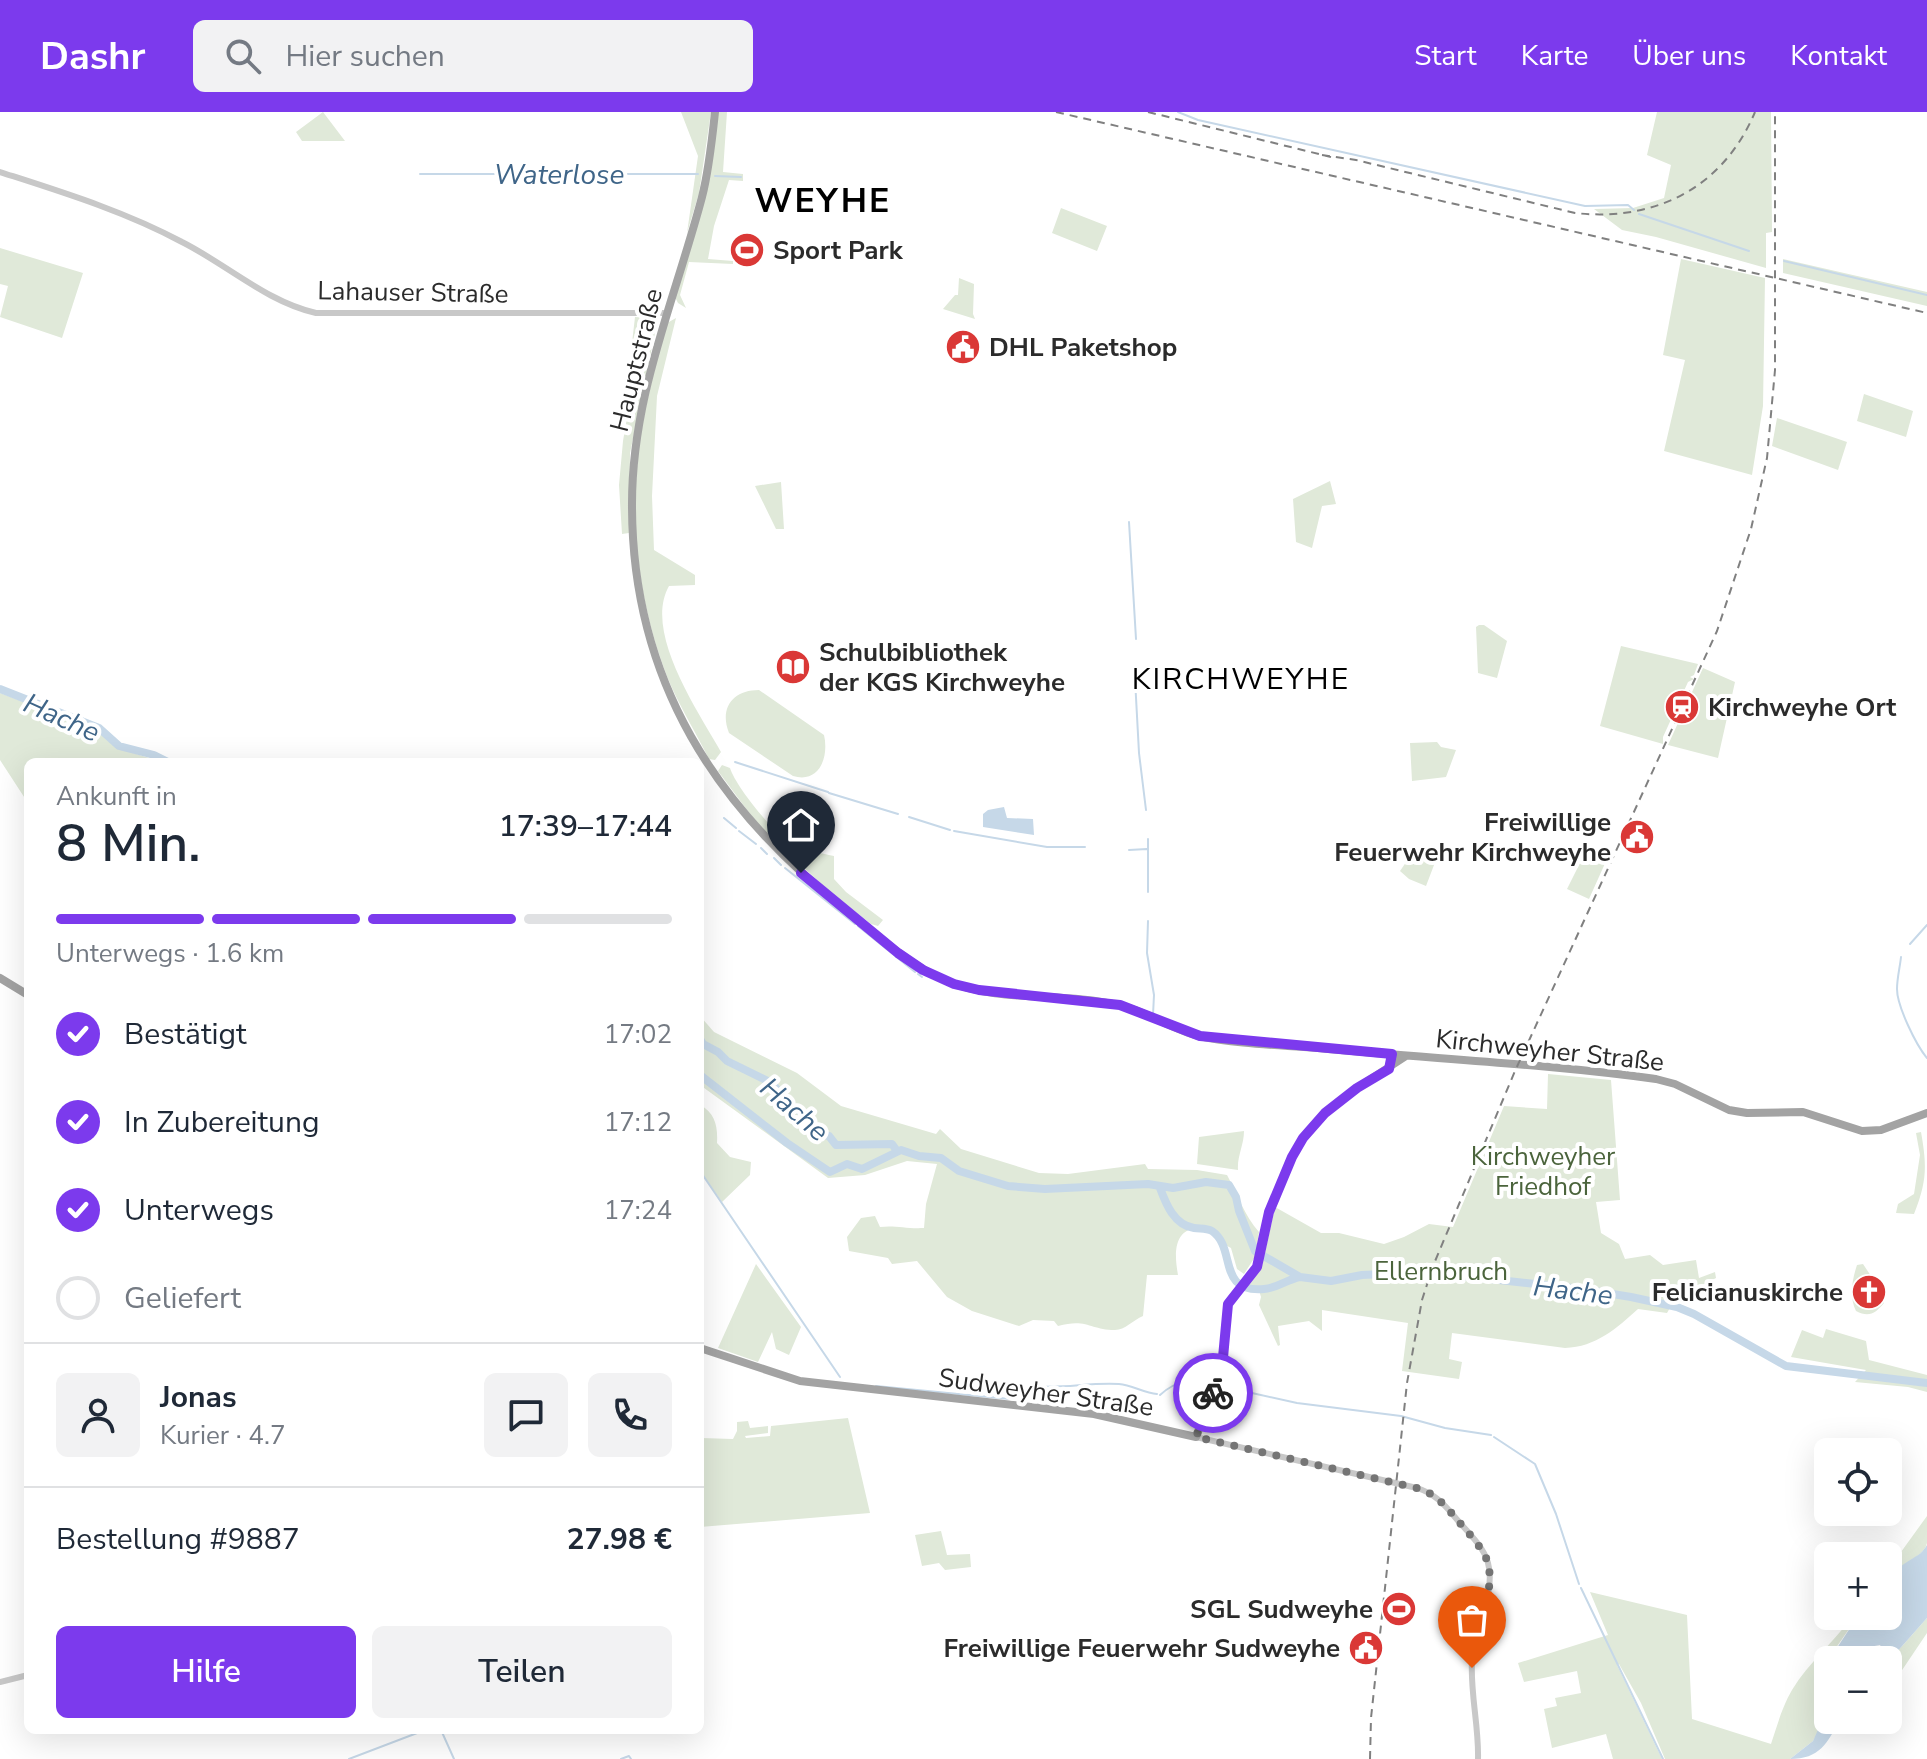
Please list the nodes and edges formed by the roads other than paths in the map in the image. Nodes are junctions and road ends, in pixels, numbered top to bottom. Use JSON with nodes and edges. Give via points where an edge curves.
{"nodes":[{"id":1,"x":715,"y":112,"type":"edge"},
{"id":2,"x":0,"y":172,"type":"edge"},
{"id":3,"x":666,"y":313,"type":"junction"},
{"id":4,"x":704,"y":758,"type":"edge"},
{"id":5,"x":704,"y":758,"type":"edge"},
{"id":6,"x":0,"y":978,"type":"edge"},
{"id":7,"x":24,"y":993,"type":"edge"},
{"id":8,"x":1160,"y":1022,"type":"joint"},
{"id":9,"x":1389,"y":1054,"type":"junction"},
{"id":10,"x":1407,"y":1056,"type":"junction"},
{"id":11,"x":1386,"y":1070,"type":"junction"},
{"id":12,"x":1927,"y":1113,"type":"edge"},
{"id":13,"x":704,"y":1349,"type":"edge"},
{"id":14,"x":1196,"y":1437,"type":"junction"},
{"id":15,"x":24,"y":1676,"type":"edge"},
{"id":16,"x":0,"y":1682,"type":"edge"},
{"id":17,"x":1478,"y":1759,"type":"edge"}],
"edges":[{"from":1,"to":3,"type":"main road","name":"Hauptstraße","via":[[703,193]]},
{"from":2,"to":3,"type":"street","name":"Lahauser Straße","via":[[135,218],[291,306],[316,313]]},
{"from":3,"to":4,"type":"main road","name":"Hauptstraße","via":[[637,426],[632,510],[641,601],[668,690]]},
{"from":5,"to":8,"type":"main road","name":"Hauptstraße","via":[[771,845],[898,953],[944,980],[979,990],[1120,1005]]},
{"from":6,"to":7,"type":"main road"},
{"from":8,"to":9,"type":"main road","name":"Kirchweyher Straße","via":[[1208,1037]]},
{"from":9,"to":10,"type":"main road","name":"Kirchweyher Straße"},
{"from":9,"to":11,"type":"main road"},
{"from":10,"to":11,"type":"main road"},
{"from":10,"to":12,"type":"main road","name":"Kirchweyher Straße","via":[[1654,1079],[1729,1110],[1803,1112],[1862,1131],[1881,1130]]},
{"from":11,"to":14,"type":"main road","via":[[1340,1101],[1303,1138],[1271,1206],[1257,1267],[1225,1312],[1222,1368]]},
{"from":13,"to":14,"type":"main road","name":"Sudweyher Straße","via":[[800,1381],[1094,1414]]},
{"from":14,"to":17,"type":"street","name":"Sudweyher Straße","via":[[1417,1488],[1447,1507],[1489,1567],[1472,1660]]},
{"from":15,"to":16,"type":"street"}]}
